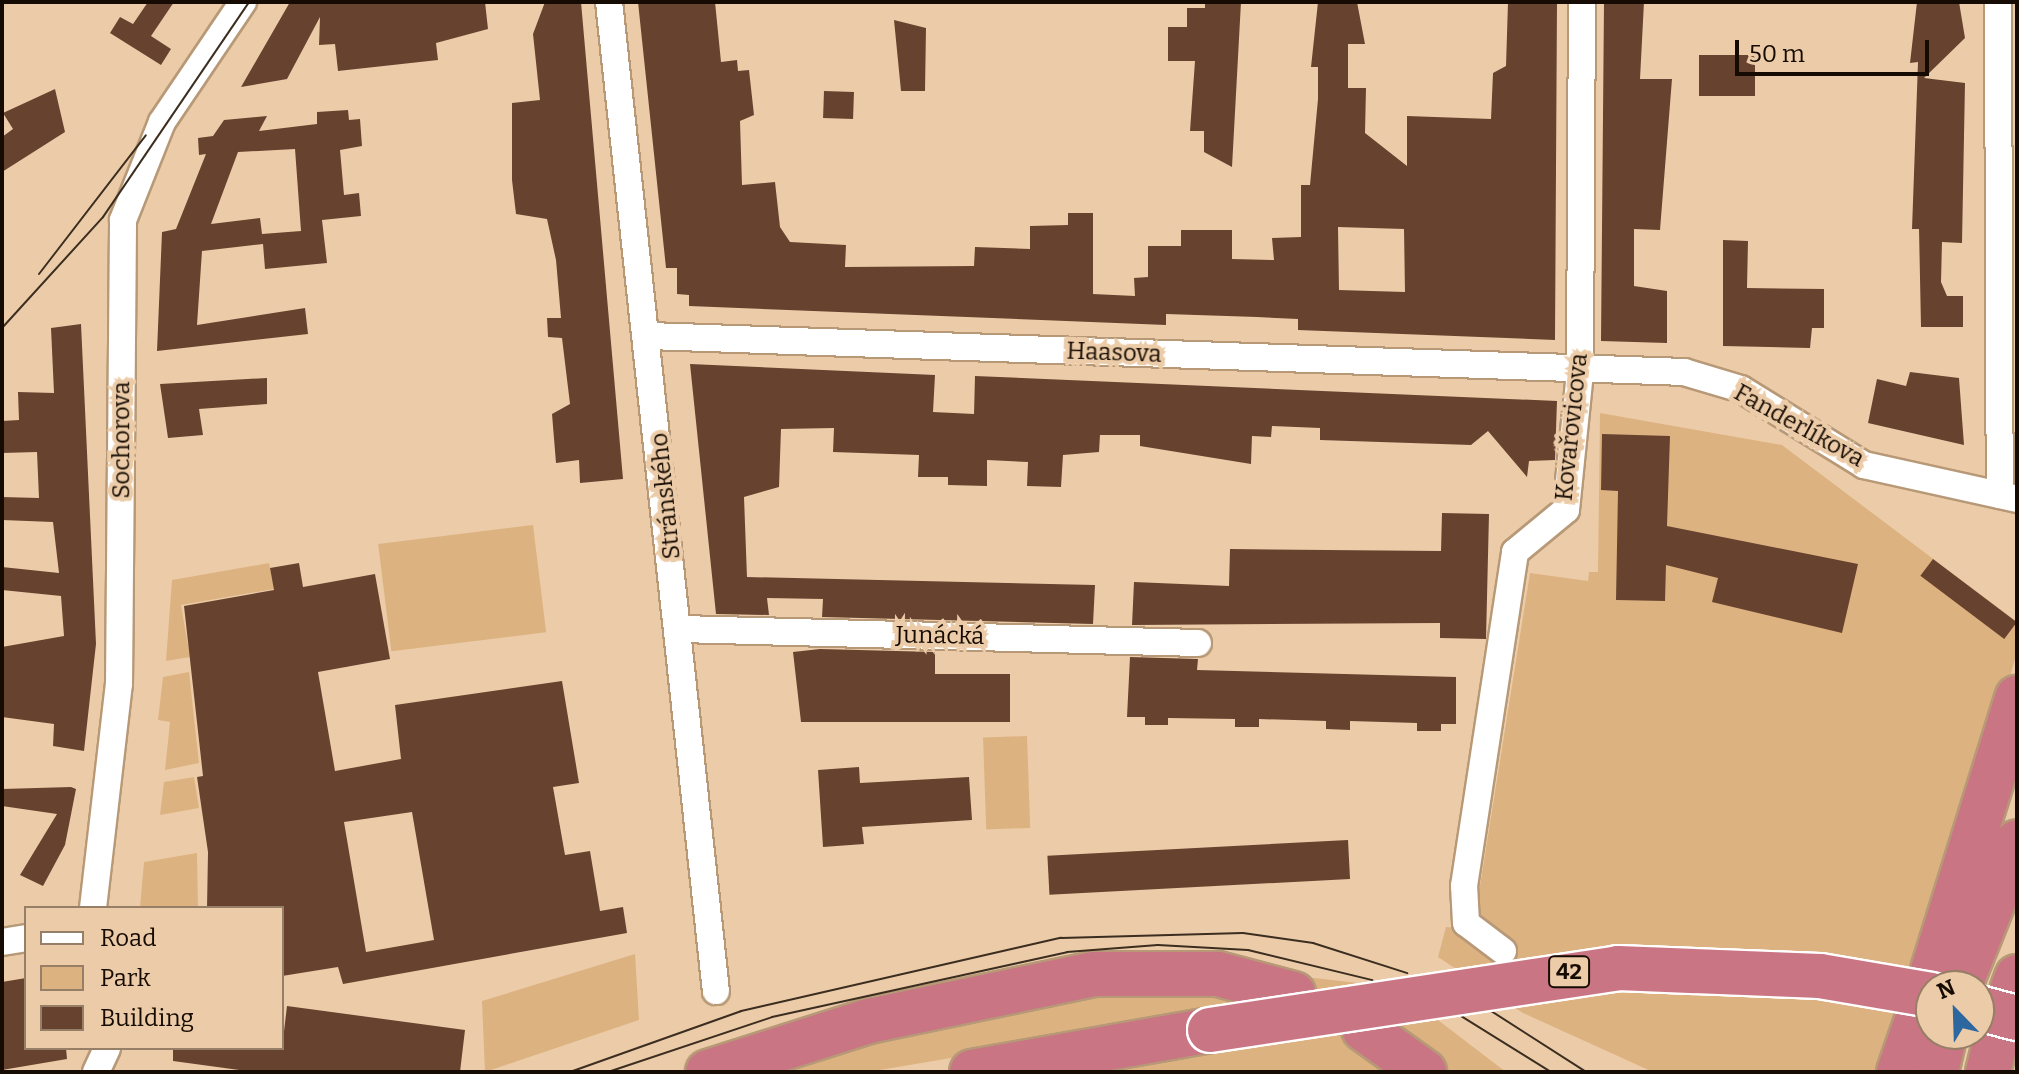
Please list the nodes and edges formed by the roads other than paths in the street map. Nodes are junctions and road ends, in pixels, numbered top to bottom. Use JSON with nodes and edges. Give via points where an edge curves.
{"nodes":[{"id":1,"x":243,"y":2,"type":"edge"},
{"id":2,"x":609,"y":2,"type":"edge"},
{"id":3,"x":1582,"y":2,"type":"edge"},
{"id":4,"x":1998,"y":2,"type":"edge"},
{"id":5,"x":649,"y":336,"type":"junction"},
{"id":6,"x":1580,"y":371,"type":"junction"},
{"id":7,"x":2008,"y":497,"type":"edge"},
{"id":8,"x":681,"y":629,"type":"junction"},
{"id":9,"x":1198,"y":643,"type":"dead end"},
{"id":10,"x":2017,"y":698,"type":"edge"},
{"id":11,"x":2017,"y":821,"type":"edge"},
{"id":12,"x":2017,"y":842,"type":"edge"},
{"id":13,"x":93,"y":906,"type":"edge"},
{"id":14,"x":1954,"y":917,"type":"junction"},
{"id":15,"x":24,"y":938,"type":"edge"},
{"id":16,"x":2,"y":942,"type":"edge"},
{"id":17,"x":1503,"y":951,"type":"dead end"},
{"id":18,"x":1965,"y":970,"type":"edge"},
{"id":19,"x":1983,"y":970,"type":"edge"},
{"id":20,"x":716,"y":991,"type":"dead end"},
{"id":21,"x":1293,"y":994,"type":"dead end"},
{"id":22,"x":1915,"y":996,"type":"edge"},
{"id":23,"x":1364,"y":1029,"type":"dead end"},
{"id":24,"x":106,"y":1050,"type":"edge"},
{"id":25,"x":1925,"y":1050,"type":"edge"},
{"id":26,"x":1949,"y":1050,"type":"edge"},
{"id":27,"x":96,"y":1072,"type":"edge"},
{"id":28,"x":708,"y":1072,"type":"edge"},
{"id":29,"x":972,"y":1072,"type":"edge"},
{"id":30,"x":1424,"y":1072,"type":"edge"},
{"id":31,"x":1899,"y":1072,"type":"edge"},
{"id":32,"x":1936,"y":1072,"type":"edge"}],
"edges":[{"from":1,"to":13,"type":"street","name":"Sochorova","via":[[162,122],[123,220],[119,684]]},
{"from":2,"to":5,"type":"street","name":"Stránského"},
{"from":3,"to":6,"type":"street","name":"Kovařovicova"},
{"from":4,"to":7,"type":"street"},
{"from":5,"to":6,"type":"street","name":"Haasova"},
{"from":5,"to":8,"type":"street","name":"Stránského"},
{"from":6,"to":7,"type":"street","name":"Fanderlíkova","via":[[1684,372],[1741,389],[1864,465]]},
{"from":6,"to":17,"type":"street","name":"Kovařovicova","via":[[1566,510],[1515,552],[1464,886],[1466,923]]},
{"from":8,"to":9,"type":"street","name":"Junácká"},
{"from":8,"to":20,"type":"street","name":"Stránského","via":[[699,878]]},
{"from":10,"to":14,"type":"highway"},
{"from":11,"to":14,"type":"highway"},
{"from":12,"to":19,"type":"highway"},
{"from":14,"to":18,"type":"highway"},
{"from":15,"to":16,"type":"street"},
{"from":21,"to":28,"type":"highway","via":[[1218,974],[1094,974],[869,1021]]},
{"from":22,"to":29,"type":"highway","number":"42","bridge":true,"via":[[1820,976],[1618,968]]},
{"from":23,"to":30,"type":"highway"},
{"from":24,"to":27,"type":"street"},
{"from":25,"to":31,"type":"highway"},
{"from":26,"to":32,"type":"highway"}]}
